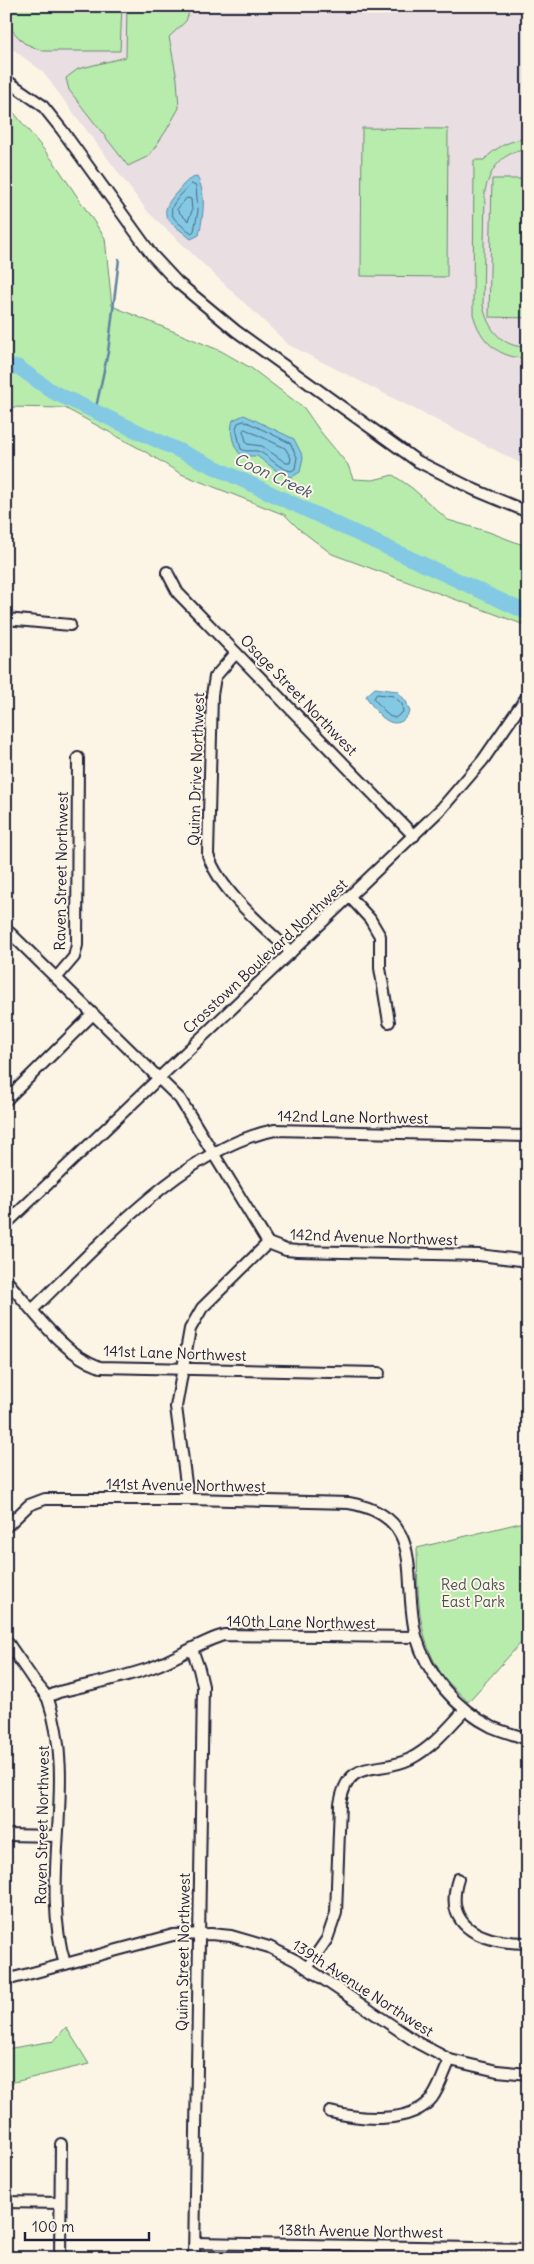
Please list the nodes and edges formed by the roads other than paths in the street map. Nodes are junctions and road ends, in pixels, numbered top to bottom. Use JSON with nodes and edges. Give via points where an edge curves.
{"nodes":[{"id":1,"x":6,"y":80,"type":"edge"},
{"id":2,"x":528,"y":512,"type":"edge"},
{"id":3,"x":167,"y":572,"type":"dead end"},
{"id":4,"x":6,"y":619,"type":"edge"},
{"id":5,"x":70,"y":625,"type":"dead end"},
{"id":6,"x":236,"y":653,"type":"junction"},
{"id":7,"x":528,"y":695,"type":"edge"},
{"id":8,"x":78,"y":758,"type":"dead end"},
{"id":9,"x":414,"y":836,"type":"junction"},
{"id":10,"x":350,"y":897,"type":"junction"},
{"id":11,"x":6,"y":929,"type":"edge"},
{"id":12,"x":291,"y":952,"type":"junction"},
{"id":13,"x":57,"y":977,"type":"junction"},
{"id":14,"x":92,"y":1015,"type":"junction"},
{"id":15,"x":389,"y":1022,"type":"dead end"},
{"id":16,"x":159,"y":1078,"type":"junction"},
{"id":17,"x":6,"y":1100,"type":"edge"},
{"id":18,"x":528,"y":1136,"type":"edge"},
{"id":19,"x":215,"y":1154,"type":"junction"},
{"id":20,"x":6,"y":1224,"type":"edge"},
{"id":21,"x":268,"y":1242,"type":"junction"},
{"id":22,"x":528,"y":1261,"type":"edge"},
{"id":23,"x":6,"y":1280,"type":"edge"},
{"id":24,"x":32,"y":1310,"type":"junction"},
{"id":25,"x":182,"y":1369,"type":"junction"},
{"id":26,"x":379,"y":1373,"type":"dead end"},
{"id":27,"x":188,"y":1499,"type":"junction"},
{"id":28,"x":6,"y":1527,"type":"edge"},
{"id":29,"x":416,"y":1637,"type":"junction"},
{"id":30,"x":6,"y":1640,"type":"edge"},
{"id":31,"x":192,"y":1649,"type":"junction"},
{"id":32,"x":47,"y":1697,"type":"junction"},
{"id":33,"x":465,"y":1710,"type":"junction"},
{"id":34,"x":528,"y":1739,"type":"edge"},
{"id":35,"x":6,"y":1835,"type":"edge"},
{"id":36,"x":57,"y":1836,"type":"junction"},
{"id":37,"x":458,"y":1879,"type":"dead end"},
{"id":38,"x":198,"y":1934,"type":"junction"},
{"id":39,"x":528,"y":1943,"type":"edge"},
{"id":40,"x":65,"y":1964,"type":"junction"},
{"id":41,"x":307,"y":1968,"type":"junction"},
{"id":42,"x":6,"y":1980,"type":"edge"},
{"id":43,"x":450,"y":2060,"type":"junction"},
{"id":44,"x":528,"y":2074,"type":"edge"},
{"id":45,"x":330,"y":2112,"type":"dead end"},
{"id":46,"x":61,"y":2144,"type":"dead end"},
{"id":47,"x":6,"y":2202,"type":"edge"},
{"id":48,"x":60,"y":2203,"type":"junction"},
{"id":49,"x":195,"y":2243,"type":"junction"},
{"id":50,"x":528,"y":2249,"type":"edge"},
{"id":51,"x":60,"y":2258,"type":"edge"},
{"id":52,"x":194,"y":2258,"type":"edge"}],
"edges":[{"from":1,"to":2,"type":"street","via":[[42,105],[152,255],[177,282],[236,331],[416,462]]},
{"from":3,"to":6,"type":"street","name":"Osage Street Northwest","via":[[178,593]]},
{"from":4,"to":5,"type":"street"},
{"from":6,"to":9,"type":"street","name":"Osage Street Northwest"},
{"from":6,"to":12,"type":"street","name":"Quinn Drive Northwest","via":[[214,677],[208,855],[222,882]]},
{"from":7,"to":9,"type":"street","name":"Crosstown Boulevard Northwest","via":[[464,784]]},
{"from":8,"to":13,"type":"street","name":"Raven Street Northwest","via":[[77,945],[74,957]]},
{"from":9,"to":10,"type":"street","name":"Crosstown Boulevard Northwest"},
{"from":10,"to":12,"type":"street","name":"Crosstown Boulevard Northwest"},
{"from":10,"to":15,"type":"street","via":[[370,918],[380,936],[380,968]]},
{"from":11,"to":13,"type":"street","name":"142nd Avenue Northwest"},
{"from":12,"to":16,"type":"street","name":"Crosstown Boulevard Northwest"},
{"from":13,"to":14,"type":"street","name":"142nd Avenue Northwest"},
{"from":14,"to":16,"type":"street","name":"142nd Avenue Northwest"},
{"from":14,"to":17,"type":"street"},
{"from":16,"to":19,"type":"street","name":"142nd Avenue Northwest","via":[[185,1105]]},
{"from":16,"to":20,"type":"street","name":"Crosstown Boulevard Northwest"},
{"from":18,"to":19,"type":"street","name":"142nd Lane Northwest","via":[[275,1130],[246,1137]]},
{"from":19,"to":21,"type":"street","name":"142nd Avenue Northwest"},
{"from":19,"to":24,"type":"street","name":"142nd Lane Northwest","via":[[159,1188]]},
{"from":21,"to":22,"type":"street","name":"142nd Avenue Northwest","via":[[297,1252],[480,1255]]},
{"from":21,"to":25,"type":"street","via":[[202,1308],[190,1329]]},
{"from":23,"to":24,"type":"street","name":"141st Lane Northwest"},
{"from":24,"to":25,"type":"street","name":"141st Lane Northwest","via":[[70,1352],[86,1362],[100,1367]]},
{"from":25,"to":26,"type":"street","name":"141st Lane Northwest"},
{"from":25,"to":27,"type":"street","via":[[176,1407]]},
{"from":27,"to":28,"type":"street","name":"141st Avenue Northwest","via":[[45,1499],[29,1505]]},
{"from":27,"to":29,"type":"street","name":"141st Avenue Northwest","via":[[349,1503],[374,1509],[393,1523],[404,1541],[411,1569]]},
{"from":29,"to":31,"type":"street","name":"140th Lane Northwest","via":[[224,1635],[206,1640]]},
{"from":29,"to":33,"type":"street","via":[[436,1680]]},
{"from":30,"to":32,"type":"street","name":"Raven Street Northwest"},
{"from":31,"to":32,"type":"street","name":"140th Lane Northwest","via":[[151,1668]]},
{"from":31,"to":38,"type":"street","name":"Quinn Street Northwest","via":[[203,1686]]},
{"from":32,"to":36,"type":"street","name":"Raven Street Northwest","via":[[59,1743]]},
{"from":33,"to":34,"type":"street","via":[[492,1727]]},
{"from":33,"to":41,"type":"street","via":[[432,1745],[410,1759],[357,1772],[343,1787],[336,1913],[327,1939]]},
{"from":35,"to":36,"type":"street"},
{"from":36,"to":40,"type":"street","name":"Raven Street Northwest","via":[[55,1906],[58,1939]]},
{"from":37,"to":39,"type":"street","via":[[453,1904],[462,1922],[497,1942]]},
{"from":38,"to":40,"type":"street","name":"139th Avenue Northwest","via":[[173,1935]]},
{"from":38,"to":41,"type":"street","name":"139th Avenue Northwest","via":[[231,1936],[270,1947]]},
{"from":38,"to":49,"type":"street","name":"Quinn Street Northwest"},
{"from":40,"to":42,"type":"street","name":"139th Avenue Northwest"},
{"from":41,"to":43,"type":"street","name":"139th Avenue Northwest"},
{"from":43,"to":44,"type":"street","name":"139th Avenue Northwest","via":[[496,2071]]},
{"from":43,"to":45,"type":"street","via":[[431,2099],[410,2113],[351,2118]]},
{"from":46,"to":48,"type":"street"},
{"from":47,"to":48,"type":"street"},
{"from":48,"to":51,"type":"street"},
{"from":49,"to":50,"type":"street","name":"138th Avenue Northwest"},
{"from":49,"to":52,"type":"street","name":"Quinn Street Northwest"}]}
